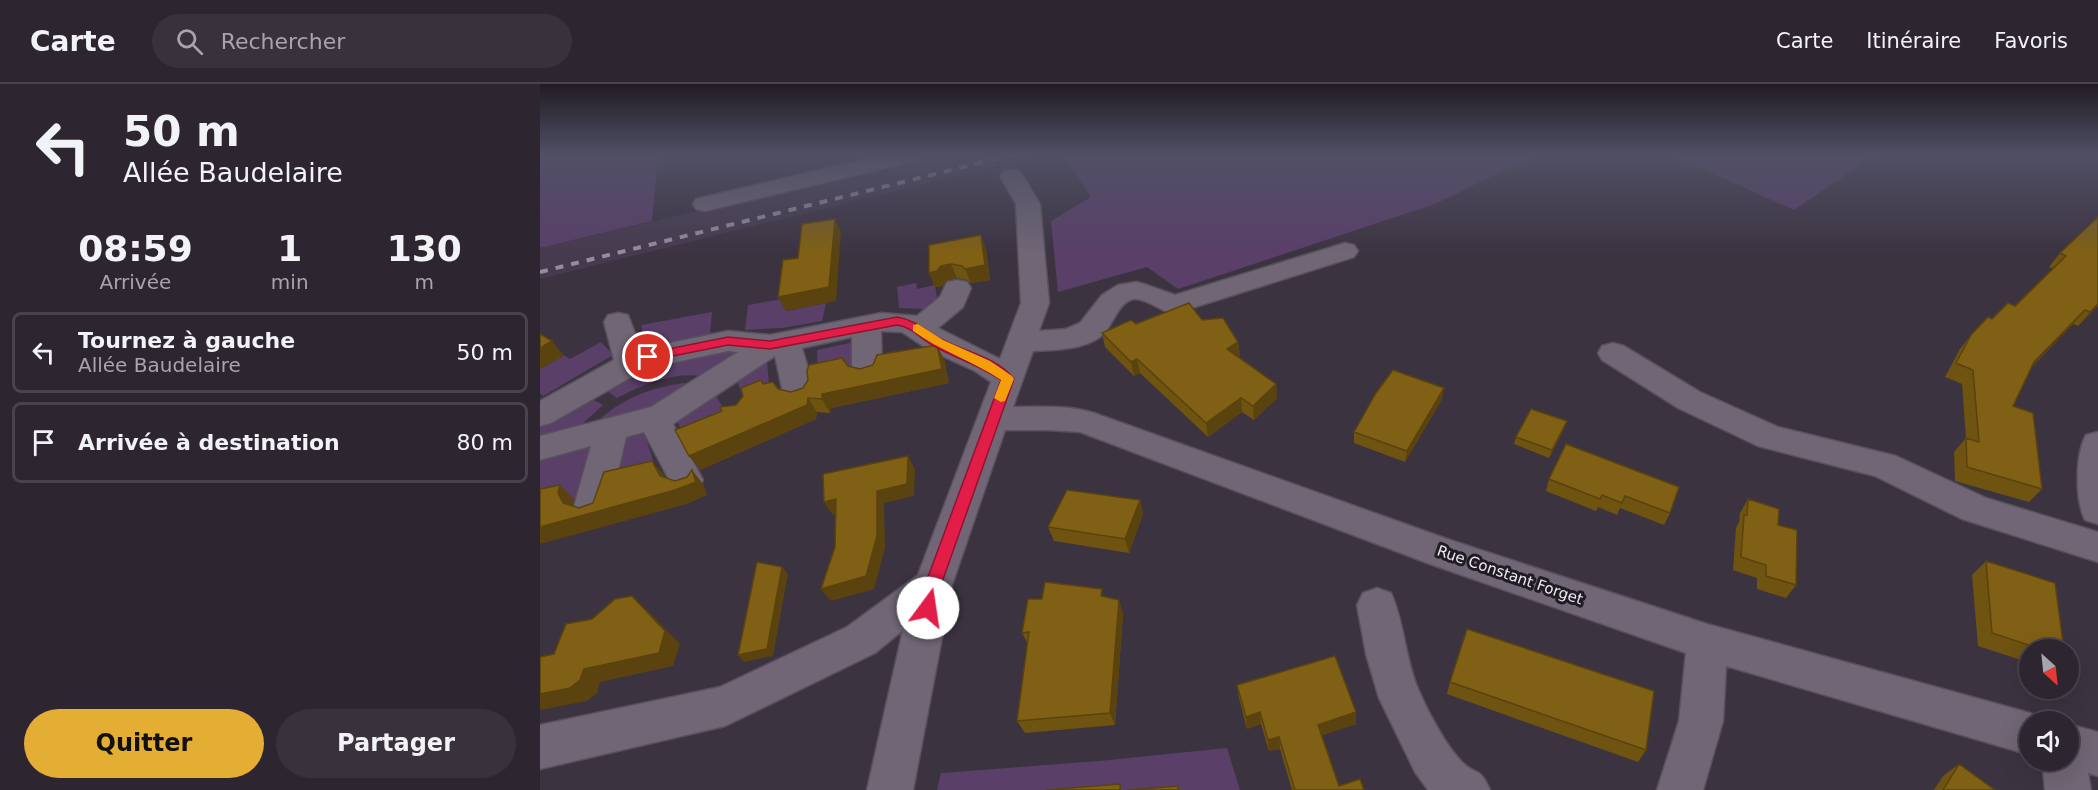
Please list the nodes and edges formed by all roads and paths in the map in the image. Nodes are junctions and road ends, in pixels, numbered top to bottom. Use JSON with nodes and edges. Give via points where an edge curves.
{"nodes":[{"id":1,"x":773,"y":188,"type":"edge"},
{"id":2,"x":1020,"y":190,"type":"dead end"},
{"id":3,"x":705,"y":204,"type":"dead end"},
{"id":4,"x":1345,"y":251,"type":"dead end"},
{"id":5,"x":957,"y":288,"type":"dead end"},
{"id":6,"x":618,"y":322,"type":"dead end"},
{"id":7,"x":866,"y":325,"type":"junction"},
{"id":8,"x":919,"y":329,"type":"junction"},
{"id":9,"x":1021,"y":342,"type":"junction"},
{"id":10,"x":778,"y":344,"type":"junction"},
{"id":11,"x":1613,"y":352,"type":"dead end"},
{"id":12,"x":630,"y":363,"type":"junction"},
{"id":13,"x":867,"y":371,"type":"edge"},
{"id":14,"x":1008,"y":379,"type":"junction"},
{"id":15,"x":799,"y":393,"type":"edge"},
{"id":16,"x":540,"y":415,"type":"edge"},
{"id":17,"x":653,"y":418,"type":"junction"},
{"id":18,"x":993,"y":419,"type":"junction"},
{"id":19,"x":610,"y":430,"type":"junction"},
{"id":20,"x":2098,"y":444,"type":"edge"},
{"id":21,"x":540,"y":448,"type":"edge"},
{"id":22,"x":686,"y":480,"type":"edge"},
{"id":23,"x":592,"y":506,"type":"edge"},
{"id":24,"x":2098,"y":510,"type":"edge"},
{"id":25,"x":2098,"y":547,"type":"edge"},
{"id":26,"x":933,"y":585,"type":"junction"},
{"id":27,"x":1377,"y":605,"type":"dead end"},
{"id":28,"x":1707,"y":642,"type":"junction"},
{"id":29,"x":2019,"y":731,"type":"edge"},
{"id":30,"x":540,"y":747,"type":"edge"},
{"id":31,"x":2079,"y":749,"type":"edge"},
{"id":32,"x":2098,"y":754,"type":"edge"},
{"id":33,"x":2065,"y":771,"type":"edge"},
{"id":34,"x":890,"y":790,"type":"edge"},
{"id":35,"x":1467,"y":790,"type":"edge"},
{"id":36,"x":1680,"y":790,"type":"edge"},
{"id":37,"x":2068,"y":790,"type":"edge"}],
"edges":[{"from":1,"to":3,"type":"street"},
{"from":2,"to":9,"type":"street","via":[[1035,303]]},
{"from":4,"to":9,"type":"street","via":[[1173,304],[1145,290],[1129,291],[1113,299],[1092,329],[1076,336]]},
{"from":5,"to":8,"type":"street","via":[[953,301]]},
{"from":6,"to":12,"type":"street"},
{"from":7,"to":8,"type":"street","via":[[897,321]]},
{"from":7,"to":10,"type":"street"},
{"from":7,"to":13,"type":"street"},
{"from":8,"to":14,"type":"street"},
{"from":9,"to":14,"type":"street"},
{"from":10,"to":12,"type":"street","via":[[728,341]]},
{"from":10,"to":15,"type":"street"},
{"from":10,"to":17,"type":"street","via":[[728,387]]},
{"from":11,"to":25,"type":"street","via":[[1689,400],[1770,437],[1884,465],[1975,509]]},
{"from":12,"to":16,"type":"street"},
{"from":14,"to":18,"type":"street"},
{"from":17,"to":19,"type":"street"},
{"from":17,"to":22,"type":"street"},
{"from":18,"to":26,"type":"street"},
{"from":18,"to":28,"type":"street","name":"Rue Constant Forget","via":[[1083,421],[1443,553]]},
{"from":19,"to":21,"type":"street"},
{"from":19,"to":23,"type":"street"},
{"from":20,"to":24,"type":"street"},
{"from":26,"to":30,"type":"street","via":[[861,640],[725,706]]},
{"from":26,"to":34,"type":"street"},
{"from":27,"to":35,"type":"street","via":[[1386,654],[1400,698],[1447,779]]},
{"from":28,"to":29,"type":"street","name":"Rue Constant Forget"},
{"from":28,"to":36,"type":"street","via":[[1701,721]]},
{"from":31,"to":32,"type":"street"},
{"from":33,"to":37,"type":"street"}]}
